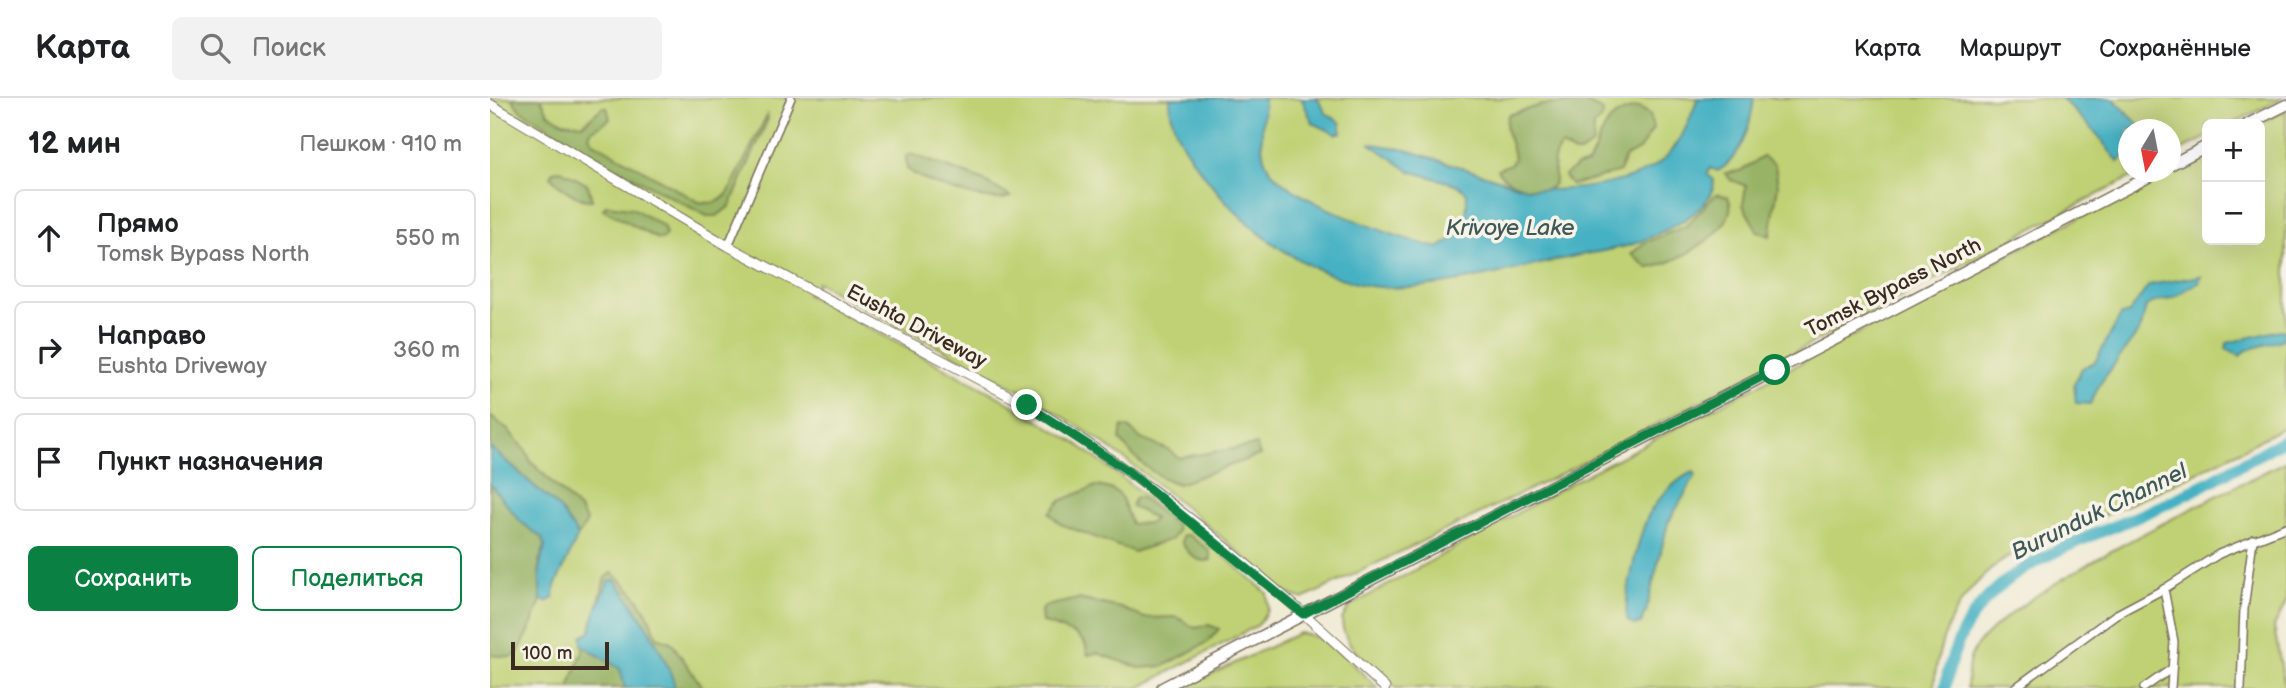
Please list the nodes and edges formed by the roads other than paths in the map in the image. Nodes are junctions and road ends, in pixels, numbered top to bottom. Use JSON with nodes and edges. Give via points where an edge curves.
{"nodes":[{"id":1,"x":791,"y":98,"type":"edge"},
{"id":2,"x":490,"y":104,"type":"edge"},
{"id":3,"x":2286,"y":104,"type":"edge"},
{"id":4,"x":2258,"y":119,"type":"edge"},
{"id":5,"x":2202,"y":149,"type":"edge"},
{"id":6,"x":2181,"y":160,"type":"edge"},
{"id":7,"x":2139,"y":182,"type":"edge"},
{"id":8,"x":728,"y":246,"type":"junction"},
{"id":9,"x":2286,"y":527,"type":"edge"},
{"id":10,"x":2253,"y":539,"type":"junction"},
{"id":11,"x":2164,"y":589,"type":"junction"},
{"id":12,"x":1303,"y":614,"type":"junction"},
{"id":13,"x":2171,"y":669,"type":"junction"},
{"id":14,"x":1162,"y":688,"type":"edge"},
{"id":15,"x":1385,"y":688,"type":"edge"},
{"id":16,"x":2015,"y":688,"type":"edge"},
{"id":17,"x":2144,"y":688,"type":"edge"},
{"id":18,"x":2171,"y":688,"type":"edge"},
{"id":19,"x":2241,"y":688,"type":"edge"}],
"edges":[{"from":1,"to":8,"type":"street"},
{"from":2,"to":8,"type":"street","name":"Eushta Driveway"},
{"from":3,"to":4,"type":"main road"},
{"from":5,"to":6,"type":"main road"},
{"from":7,"to":12,"type":"main road","name":"Tomsk Bypass North"},
{"from":8,"to":12,"type":"street","name":"Eushta Driveway","via":[[1088,442]]},
{"from":9,"to":10,"type":"street"},
{"from":10,"to":11,"type":"street"},
{"from":10,"to":19,"type":"street"},
{"from":11,"to":13,"type":"street","via":[[2174,642]]},
{"from":11,"to":16,"type":"street","via":[[2115,615]]},
{"from":12,"to":14,"type":"main road","name":"Tomsk Bypass North"},
{"from":12,"to":15,"type":"street","name":"Eushta Driveway"},
{"from":13,"to":17,"type":"street"},
{"from":13,"to":18,"type":"street"}]}
